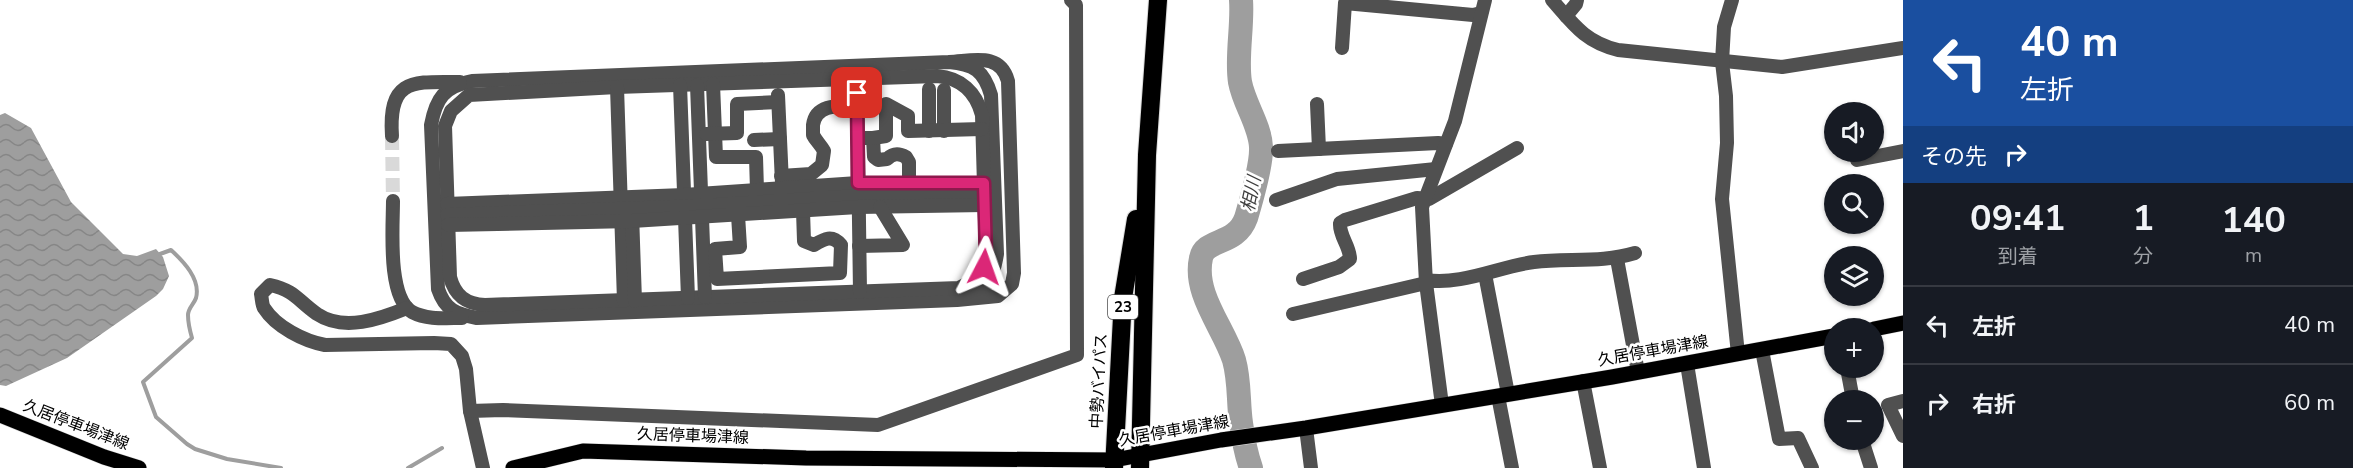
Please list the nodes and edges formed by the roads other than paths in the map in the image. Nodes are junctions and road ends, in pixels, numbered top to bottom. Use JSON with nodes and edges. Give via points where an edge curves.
{"nodes":[{"id":1,"x":1071,"y":0,"type":"edge"},
{"id":2,"x":1552,"y":0,"type":"edge"},
{"id":3,"x":1577,"y":0,"type":"edge"},
{"id":4,"x":1732,"y":0,"type":"edge"},
{"id":5,"x":1380,"y":3,"type":"edge"},
{"id":6,"x":1423,"y":5,"type":"edge"},
{"id":7,"x":1483,"y":7,"type":"edge"},
{"id":8,"x":1158,"y":8,"type":"edge"},
{"id":9,"x":1566,"y":16,"type":"junction"},
{"id":10,"x":1342,"y":48,"type":"dead end"},
{"id":11,"x":1903,"y":48,"type":"edge"},
{"id":12,"x":949,"y":62,"type":"junction"},
{"id":13,"x":1722,"y":62,"type":"junction"},
{"id":14,"x":856,"y":79,"type":"junction"},
{"id":15,"x":472,"y":81,"type":"junction"},
{"id":16,"x":777,"y":82,"type":"junction"},
{"id":17,"x":713,"y":84,"type":"junction"},
{"id":18,"x":680,"y":85,"type":"junction"},
{"id":19,"x":697,"y":85,"type":"junction"},
{"id":20,"x":622,"y":87,"type":"junction"},
{"id":21,"x":928,"y":89,"type":"dead end"},
{"id":22,"x":944,"y":90,"type":"dead end"},
{"id":23,"x":778,"y":102,"type":"junction"},
{"id":24,"x":1317,"y":104,"type":"dead end"},
{"id":25,"x":857,"y":106,"type":"junction"},
{"id":26,"x":982,"y":129,"type":"junction"},
{"id":27,"x":944,"y":130,"type":"junction"},
{"id":28,"x":929,"y":131,"type":"junction"},
{"id":29,"x":715,"y":134,"type":"junction"},
{"id":30,"x":698,"y":135,"type":"junction"},
{"id":31,"x":392,"y":136,"type":"tunnel mouth"},
{"id":32,"x":857,"y":138,"type":"junction"},
{"id":33,"x":873,"y":138,"type":"junction"},
{"id":34,"x":780,"y":139,"type":"junction"},
{"id":35,"x":754,"y":140,"type":"dead end"},
{"id":36,"x":1446,"y":144,"type":"junction"},
{"id":37,"x":1319,"y":148,"type":"junction"},
{"id":38,"x":1517,"y":148,"type":"dead end"},
{"id":39,"x":1278,"y":151,"type":"dead end"},
{"id":40,"x":1903,"y":151,"type":"edge"},
{"id":41,"x":1147,"y":155,"type":"junction"},
{"id":42,"x":1884,"y":155,"type":"edge"},
{"id":43,"x":1436,"y":169,"type":"junction"},
{"id":44,"x":782,"y":182,"type":"junction"},
{"id":45,"x":909,"y":183,"type":"junction"},
{"id":46,"x":757,"y":190,"type":"junction"},
{"id":47,"x":984,"y":194,"type":"junction"},
{"id":48,"x":858,"y":195,"type":"junction"},
{"id":49,"x":1276,"y":200,"type":"dead end"},
{"id":50,"x":1424,"y":200,"type":"junction"},
{"id":51,"x":393,"y":201,"type":"tunnel mouth"},
{"id":52,"x":685,"y":206,"type":"junction"},
{"id":53,"x":701,"y":206,"type":"junction"},
{"id":54,"x":880,"y":207,"type":"junction"},
{"id":55,"x":627,"y":209,"type":"junction"},
{"id":56,"x":803,"y":211,"type":"junction"},
{"id":57,"x":447,"y":215,"type":"junction"},
{"id":58,"x":738,"y":215,"type":"junction"},
{"id":59,"x":859,"y":246,"type":"junction"},
{"id":60,"x":1635,"y":253,"type":"dead end"},
{"id":61,"x":1617,"y":259,"type":"junction"},
{"id":62,"x":1485,"y":274,"type":"junction"},
{"id":63,"x":1303,"y":279,"type":"dead end"},
{"id":64,"x":1426,"y":281,"type":"junction"},
{"id":65,"x":860,"y":292,"type":"junction"},
{"id":66,"x":705,"y":297,"type":"junction"},
{"id":67,"x":688,"y":298,"type":"junction"},
{"id":68,"x":957,"y":300,"type":"junction"},
{"id":69,"x":629,"y":301,"type":"junction"},
{"id":70,"x":407,"y":308,"type":"junction"},
{"id":71,"x":1293,"y":314,"type":"dead end"},
{"id":72,"x":477,"y":318,"type":"junction"},
{"id":73,"x":1903,"y":323,"type":"edge"},
{"id":74,"x":1884,"y":326,"type":"edge"},
{"id":75,"x":1824,"y":338,"type":"edge"},
{"id":76,"x":1762,"y":350,"type":"junction"},
{"id":77,"x":1738,"y":354,"type":"junction"},
{"id":78,"x":1686,"y":364,"type":"junction"},
{"id":79,"x":1638,"y":372,"type":"junction"},
{"id":80,"x":1583,"y":381,"type":"junction"},
{"id":81,"x":1503,"y":395,"type":"junction"},
{"id":82,"x":1903,"y":401,"type":"edge"},
{"id":83,"x":1442,"y":405,"type":"junction"},
{"id":84,"x":470,"y":411,"type":"junction"},
{"id":85,"x":0,"y":415,"type":"edge"},
{"id":86,"x":1306,"y":428,"type":"junction"},
{"id":87,"x":1903,"y":436,"type":"edge"},
{"id":88,"x":1865,"y":450,"type":"edge"},
{"id":89,"x":1140,"y":462,"type":"edge"},
{"id":90,"x":1114,"y":464,"type":"edge"},
{"id":91,"x":139,"y":468,"type":"edge"},
{"id":92,"x":483,"y":468,"type":"edge"},
{"id":93,"x":513,"y":468,"type":"edge"},
{"id":94,"x":1311,"y":468,"type":"edge"},
{"id":95,"x":1512,"y":468,"type":"edge"},
{"id":96,"x":1600,"y":468,"type":"edge"},
{"id":97,"x":1704,"y":468,"type":"edge"},
{"id":98,"x":1812,"y":468,"type":"edge"},
{"id":99,"x":1871,"y":468,"type":"edge"}],
"edges":[{"from":1,"to":84,"type":"street","via":[[1076,5],[1077,355],[878,425]]},
{"from":2,"to":9,"type":"street"},
{"from":3,"to":9,"type":"street"},
{"from":4,"to":13,"type":"street","via":[[1724,27]]},
{"from":5,"to":6,"type":"street"},
{"from":5,"to":10,"type":"street","via":[[1345,3]]},
{"from":6,"to":7,"type":"street","via":[[1473,15]]},
{"from":7,"to":36,"type":"street"},
{"from":8,"to":41,"type":"highway","name":"中勢バイパス","number":"23"},
{"from":9,"to":13,"type":"street","via":[[1587,38],[1606,47]]},
{"from":11,"to":13,"type":"street","via":[[1791,66]]},
{"from":12,"to":15,"type":"street"},
{"from":12,"to":68,"type":"street","via":[[977,69],[988,83],[997,242],[994,271],[987,284],[976,295]]},
{"from":12,"to":68,"type":"street","via":[[996,63],[1005,72],[1009,95],[1012,284],[998,296]]},
{"from":13,"to":77,"type":"street","via":[[1727,143],[1722,199]]},
{"from":14,"to":16,"type":"street"},
{"from":14,"to":25,"type":"street"},
{"from":14,"to":26,"type":"street","via":[[949,77],[974,96]]},
{"from":15,"to":31,"type":"street","via":[[412,83],[402,89],[393,110]]},
{"from":15,"to":72,"type":"street","via":[[458,84],[442,95],[431,125],[438,289],[450,310]]},
{"from":16,"to":17,"type":"street"},
{"from":16,"to":23,"type":"street"},
{"from":17,"to":19,"type":"street"},
{"from":17,"to":29,"type":"street"},
{"from":18,"to":19,"type":"street"},
{"from":18,"to":20,"type":"street"},
{"from":18,"to":52,"type":"street"},
{"from":19,"to":30,"type":"street"},
{"from":20,"to":55,"type":"street"},
{"from":20,"to":57,"type":"street","via":[[477,93],[462,100],[450,111],[444,126]]},
{"from":21,"to":28,"type":"street","via":[[922,106]]},
{"from":22,"to":27,"type":"street","via":[[951,108]]},
{"from":23,"to":29,"type":"street","via":[[737,104],[737,133]]},
{"from":23,"to":34,"type":"street"},
{"from":24,"to":37,"type":"street"},
{"from":25,"to":32,"type":"street"},
{"from":25,"to":44,"type":"street","via":[[825,107],[819,113],[813,134],[824,151],[822,165],[811,174]]},
{"from":26,"to":27,"type":"street"},
{"from":26,"to":47,"type":"street"},
{"from":27,"to":28,"type":"street"},
{"from":28,"to":33,"type":"street","via":[[908,131],[908,116],[886,104],[886,136]]},
{"from":29,"to":30,"type":"street"},
{"from":29,"to":46,"type":"street","via":[[716,157],[756,157]]},
{"from":30,"to":53,"type":"street"},
{"from":32,"to":33,"type":"street"},
{"from":32,"to":48,"type":"street"},
{"from":33,"to":45,"type":"street","via":[[874,157],[878,160],[897,154],[906,157]]},
{"from":34,"to":35,"type":"street"},
{"from":34,"to":44,"type":"street"},
{"from":36,"to":37,"type":"street"},
{"from":36,"to":43,"type":"street"},
{"from":37,"to":39,"type":"street"},
{"from":38,"to":50,"type":"street"},
{"from":40,"to":42,"type":"street"},
{"from":41,"to":89,"type":"highway","name":"中勢バイパス","number":"23"},
{"from":41,"to":90,"type":"highway","name":"中勢バイパス","number":"23","via":[[1123,298]]},
{"from":43,"to":49,"type":"street","via":[[1337,179]]},
{"from":43,"to":50,"type":"street"},
{"from":44,"to":46,"type":"street"},
{"from":44,"to":48,"type":"street"},
{"from":45,"to":47,"type":"street"},
{"from":45,"to":48,"type":"street"},
{"from":46,"to":53,"type":"street"},
{"from":47,"to":48,"type":"street"},
{"from":47,"to":54,"type":"street"},
{"from":47,"to":65,"type":"street","via":[[986,256],[984,267],[969,283],[950,289]]},
{"from":48,"to":53,"type":"street"},
{"from":48,"to":54,"type":"street"},
{"from":48,"to":56,"type":"street"},
{"from":48,"to":59,"type":"street"},
{"from":50,"to":63,"type":"street","via":[[1417,198],[1340,223],[1350,259],[1339,267]]},
{"from":50,"to":64,"type":"street"},
{"from":51,"to":70,"type":"street","via":[[395,280]]},
{"from":52,"to":53,"type":"street"},
{"from":52,"to":55,"type":"street"},
{"from":52,"to":67,"type":"street"},
{"from":53,"to":58,"type":"street"},
{"from":53,"to":66,"type":"street"},
{"from":54,"to":59,"type":"street","via":[[903,245]]},
{"from":55,"to":57,"type":"street"},
{"from":55,"to":69,"type":"street"},
{"from":56,"to":58,"type":"street"},
{"from":56,"to":58,"type":"street","via":[[804,241],[814,245],[830,238],[841,246],[840,273],[717,279],[715,249],[740,247]]},
{"from":57,"to":69,"type":"street","via":[[452,285],[468,302],[485,305]]},
{"from":59,"to":65,"type":"street"},
{"from":60,"to":61,"type":"street"},
{"from":61,"to":62,"type":"street","via":[[1535,262]]},
{"from":61,"to":79,"type":"street"},
{"from":62,"to":64,"type":"street"},
{"from":62,"to":81,"type":"street"},
{"from":64,"to":71,"type":"street"},
{"from":64,"to":83,"type":"street"},
{"from":65,"to":66,"type":"street"},
{"from":66,"to":67,"type":"street"},
{"from":67,"to":69,"type":"street"},
{"from":68,"to":72,"type":"street"},
{"from":70,"to":72,"type":"street","via":[[425,317]]},
{"from":70,"to":84,"type":"street","via":[[375,320],[345,323],[319,315],[287,289],[270,285],[261,294],[263,308],[288,331],[308,342],[451,344],[462,356],[466,369]]},
{"from":73,"to":74,"type":"main road"},
{"from":75,"to":76,"type":"main road","name":"久居停車場津線"},
{"from":76,"to":77,"type":"main road","name":"久居停車場津線"},
{"from":76,"to":98,"type":"street","via":[[1779,439],[1798,438]]},
{"from":77,"to":78,"type":"main road","name":"久居停車場津線"},
{"from":78,"to":79,"type":"main road","name":"久居停車場津線"},
{"from":78,"to":97,"type":"street"},
{"from":79,"to":80,"type":"main road","name":"久居停車場津線"},
{"from":80,"to":81,"type":"main road","name":"久居停車場津線"},
{"from":80,"to":96,"type":"street"},
{"from":81,"to":83,"type":"main road","name":"久居停車場津線"},
{"from":81,"to":95,"type":"street"},
{"from":82,"to":87,"type":"street","via":[[1888,405]]},
{"from":83,"to":86,"type":"main road","name":"久居停車場津線"},
{"from":84,"to":92,"type":"street"},
{"from":85,"to":91,"type":"main road","name":"久居停車場津線"},
{"from":86,"to":89,"type":"main road","name":"久居停車場津線","via":[[1221,440]]},
{"from":86,"to":94,"type":"street"},
{"from":88,"to":99,"type":"street"},
{"from":89,"to":90,"type":"main road","name":"久居停車場津線"},
{"from":90,"to":93,"type":"main road","name":"久居停車場津線","via":[[631,451],[583,452]]}]}
